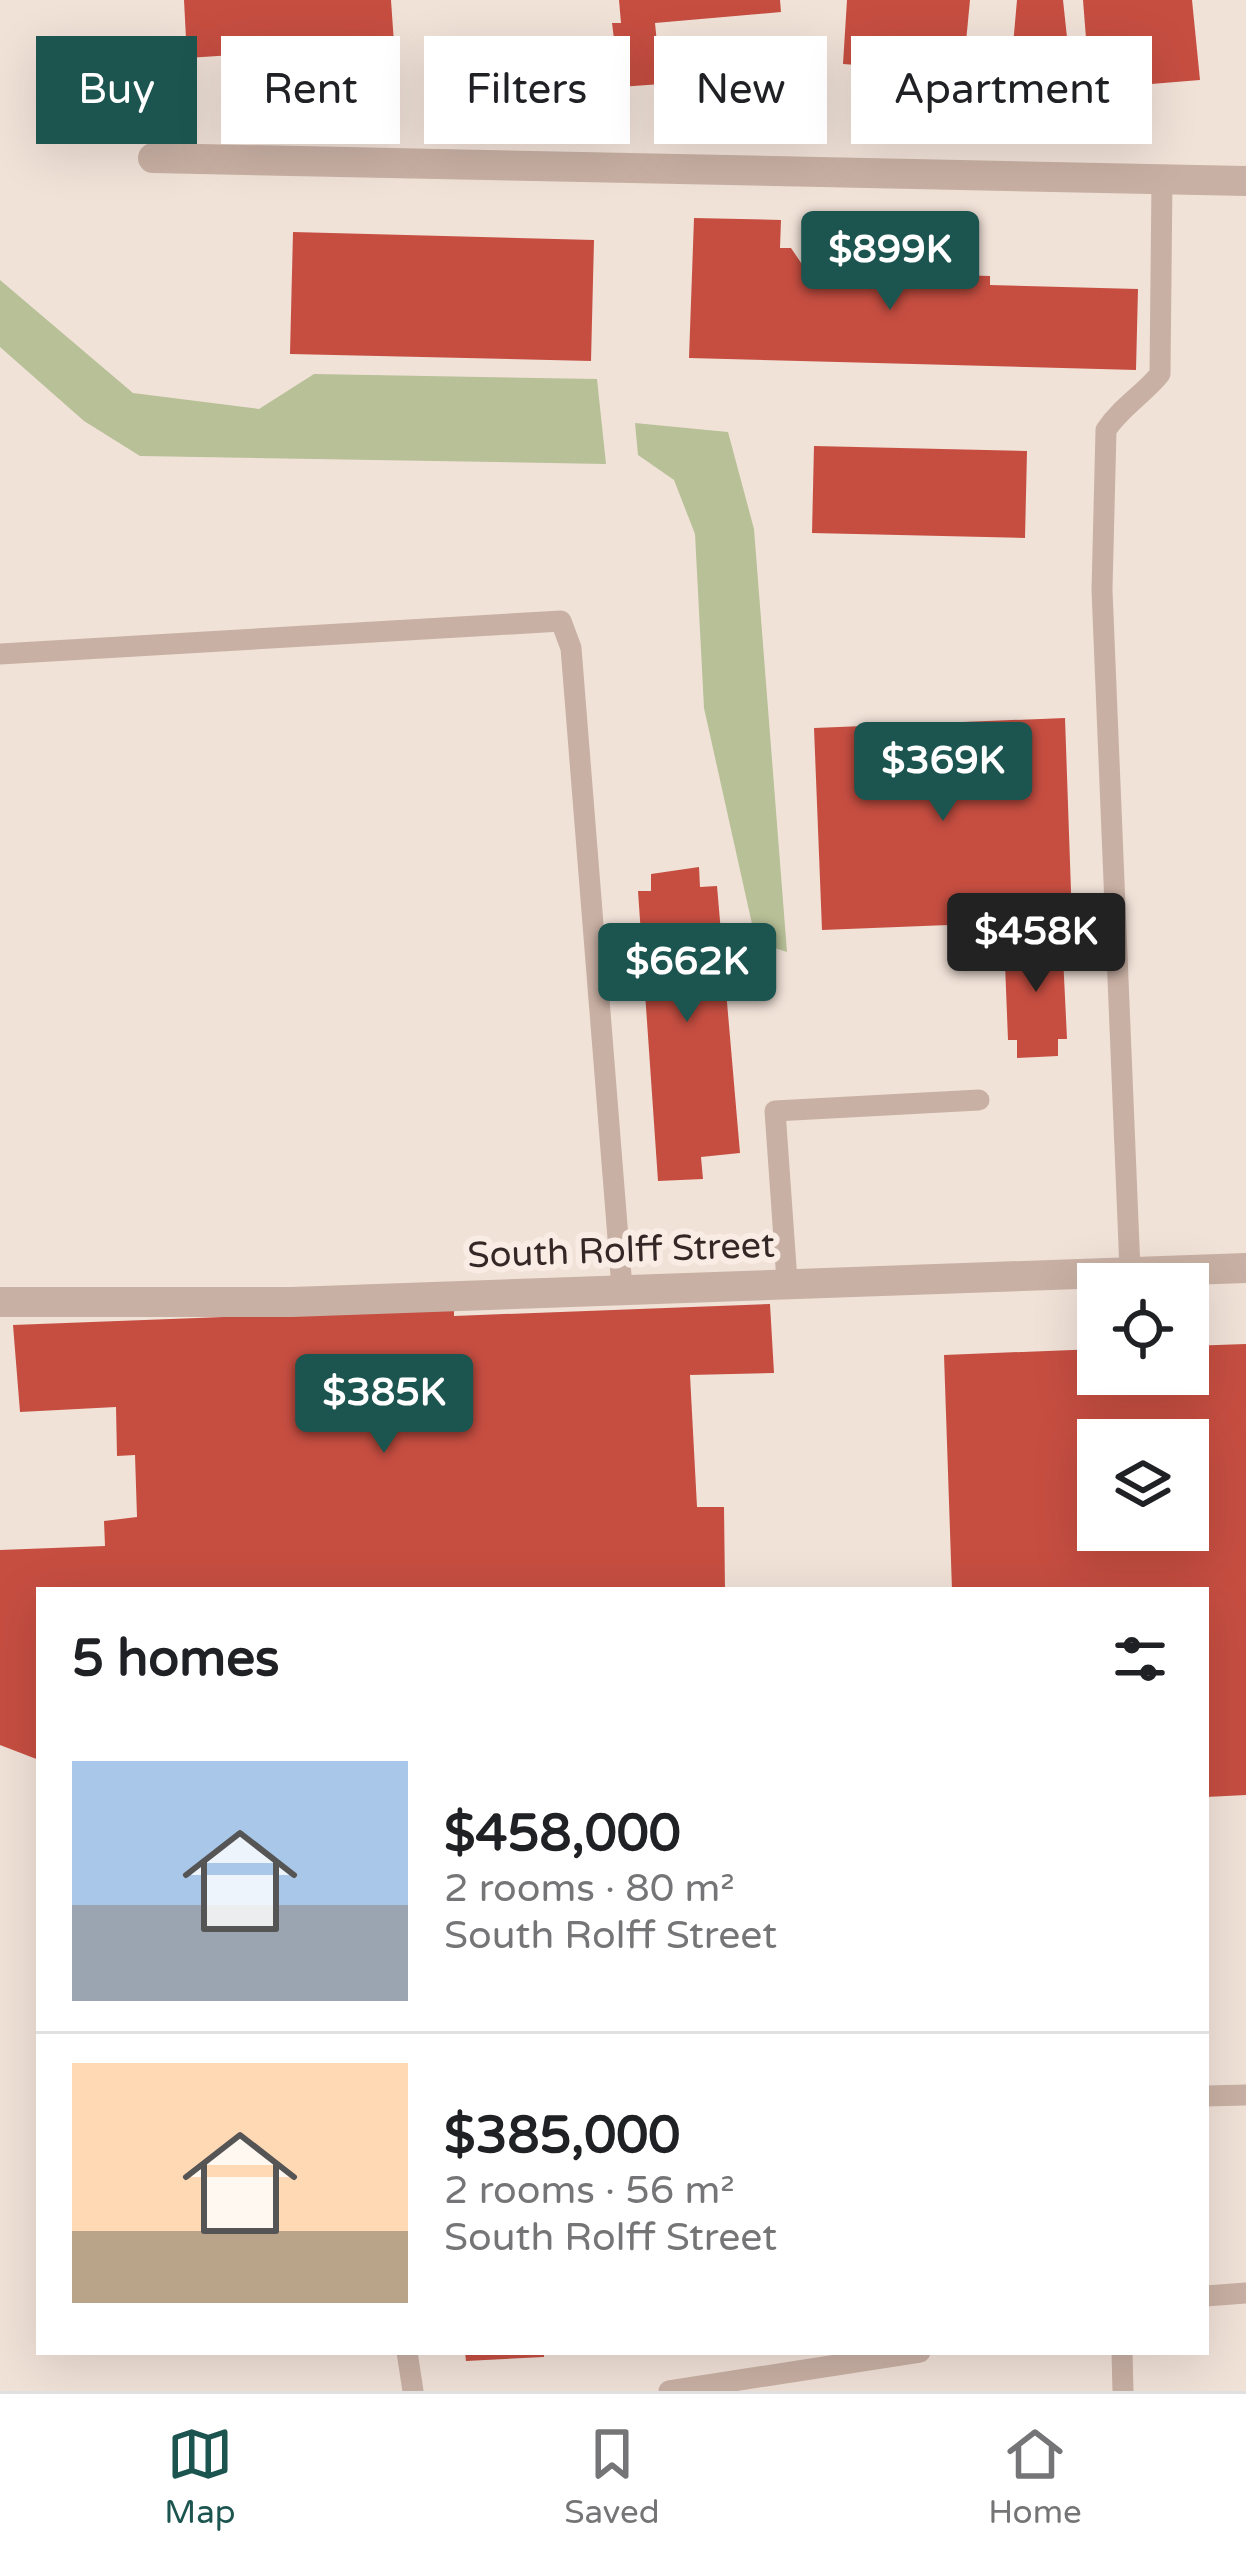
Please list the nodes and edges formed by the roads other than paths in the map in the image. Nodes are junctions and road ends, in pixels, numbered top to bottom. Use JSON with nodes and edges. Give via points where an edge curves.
{"nodes":[{"id":1,"x":153,"y":158,"type":"dead end"},
{"id":2,"x":1162,"y":178,"type":"junction"},
{"id":3,"x":1246,"y":181,"type":"edge"},
{"id":4,"x":0,"y":654,"type":"edge"},
{"id":5,"x":979,"y":1100,"type":"dead end"},
{"id":6,"x":1130,"y":1263,"type":"edge"},
{"id":7,"x":1246,"y":1268,"type":"edge"},
{"id":8,"x":1209,"y":1269,"type":"edge"},
{"id":9,"x":1077,"y":1272,"type":"edge"},
{"id":10,"x":787,"y":1281,"type":"junction"},
{"id":11,"x":622,"y":1288,"type":"junction"},
{"id":12,"x":0,"y":1302,"type":"edge"},
{"id":13,"x":1246,"y":2095,"type":"edge"},
{"id":14,"x":1209,"y":2096,"type":"edge"},
{"id":15,"x":1246,"y":2293,"type":"edge"},
{"id":16,"x":1209,"y":2296,"type":"edge"},
{"id":17,"x":407,"y":2355,"type":"edge"},
{"id":18,"x":883,"y":2355,"type":"edge"},
{"id":19,"x":1122,"y":2355,"type":"edge"},
{"id":20,"x":798,"y":2362,"type":"edge"},
{"id":21,"x":413,"y":2391,"type":"edge"},
{"id":22,"x":669,"y":2391,"type":"edge"},
{"id":23,"x":1123,"y":2391,"type":"edge"}],
"edges":[{"from":1,"to":2,"type":"street"},
{"from":2,"to":3,"type":"street"},
{"from":2,"to":6,"type":"lane","via":[[1160,374],[1106,430],[1102,590]]},
{"from":4,"to":11,"type":"lane","via":[[561,620],[571,648]]},
{"from":5,"to":10,"type":"lane","via":[[775,1112]]},
{"from":7,"to":8,"type":"street","name":"South Rolff Street"},
{"from":9,"to":10,"type":"street","name":"South Rolff Street"},
{"from":10,"to":11,"type":"street","name":"South Rolff Street"},
{"from":11,"to":12,"type":"street","name":"South Rolff Street","via":[[292,1302]]},
{"from":13,"to":14,"type":"lane"},
{"from":15,"to":16,"type":"lane"},
{"from":17,"to":21,"type":"lane"},
{"from":18,"to":20,"type":"lane"},
{"from":19,"to":23,"type":"lane"},
{"from":20,"to":22,"type":"lane"}]}
